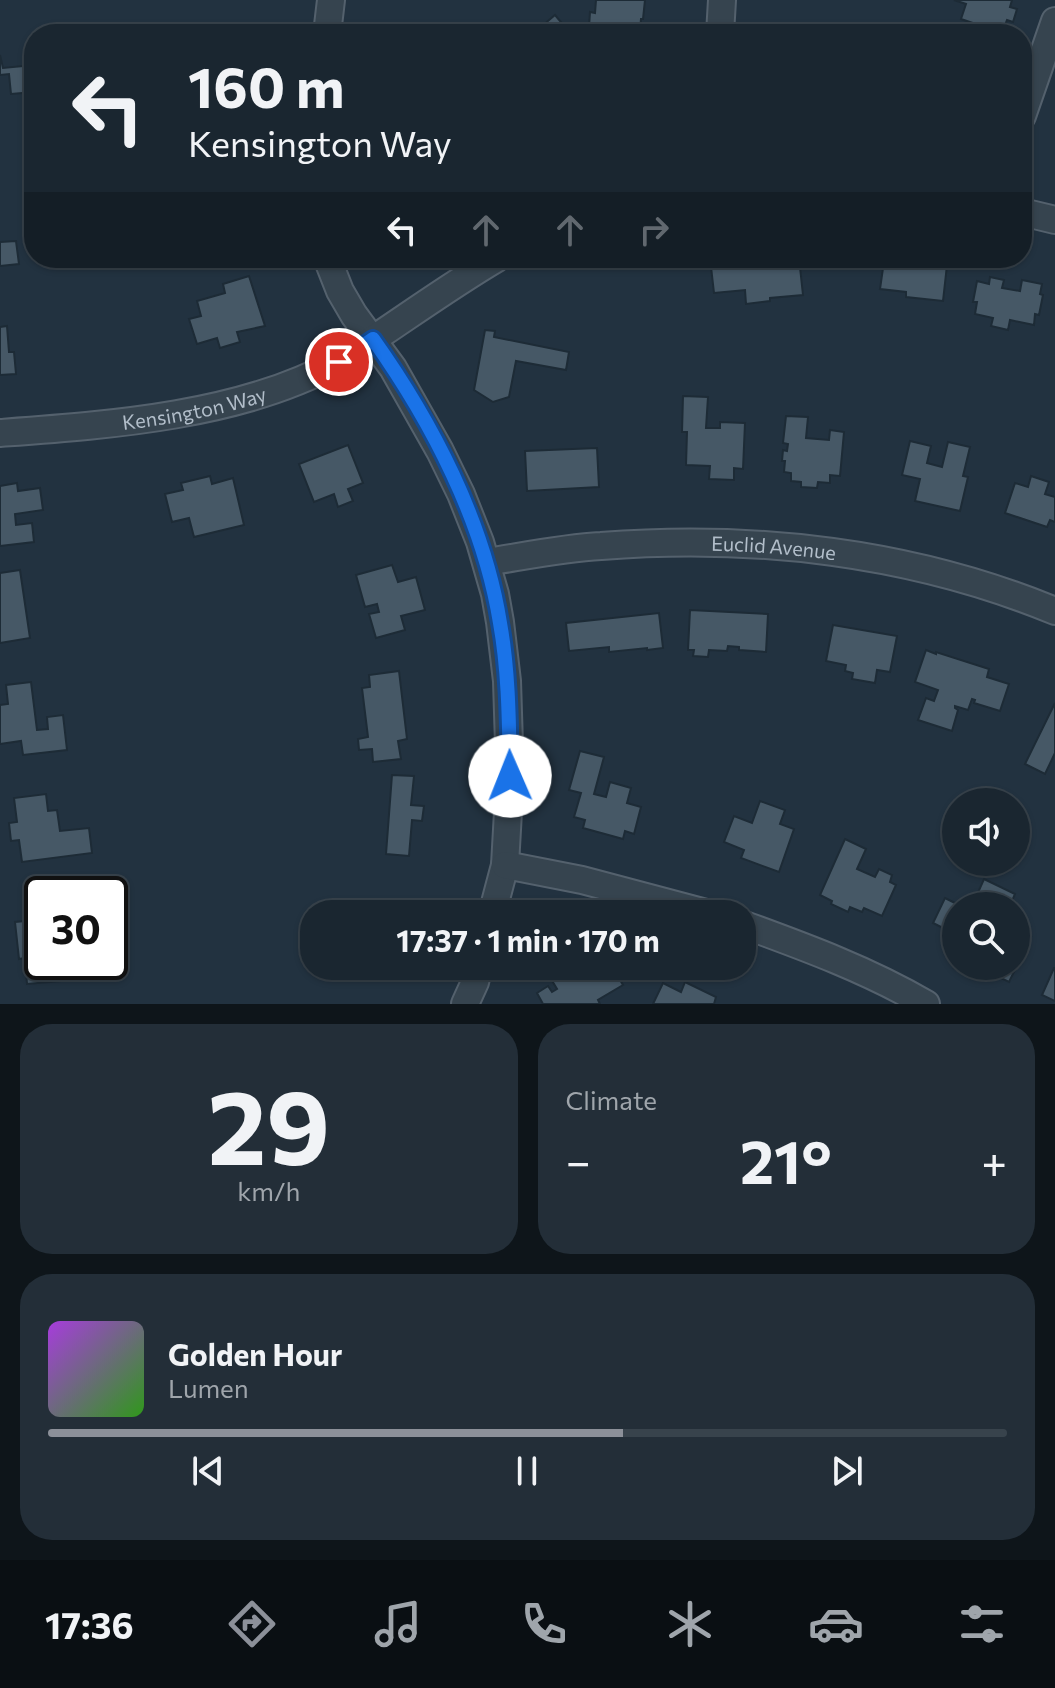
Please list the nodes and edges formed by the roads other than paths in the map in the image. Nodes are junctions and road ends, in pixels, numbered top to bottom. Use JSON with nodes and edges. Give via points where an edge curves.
{"nodes":[{"id":1,"x":331,"y":0,"type":"edge"},
{"id":2,"x":722,"y":0,"type":"edge"},
{"id":3,"x":1055,"y":21,"type":"edge"},
{"id":4,"x":328,"y":24,"type":"edge"},
{"id":5,"x":721,"y":24,"type":"edge"},
{"id":6,"x":1032,"y":87,"type":"edge"},
{"id":7,"x":1032,"y":214,"type":"edge"},
{"id":8,"x":1055,"y":220,"type":"edge"},
{"id":9,"x":331,"y":268,"type":"edge"},
{"id":10,"x":479,"y":268,"type":"edge"},
{"id":11,"x":373,"y":339,"type":"junction"},
{"id":12,"x":0,"y":433,"type":"edge"},
{"id":13,"x":487,"y":562,"type":"junction"},
{"id":14,"x":1055,"y":611,"type":"edge"},
{"id":15,"x":505,"y":865,"type":"junction"},
{"id":16,"x":496,"y":900,"type":"edge"},
{"id":17,"x":657,"y":900,"type":"edge"},
{"id":18,"x":756,"y":929,"type":"edge"},
{"id":19,"x":476,"y":980,"type":"edge"},
{"id":20,"x":465,"y":1004,"type":"edge"},
{"id":21,"x":926,"y":1004,"type":"edge"}],
"edges":[{"from":1,"to":4,"type":"street"},
{"from":2,"to":5,"type":"street"},
{"from":3,"to":6,"type":"street"},
{"from":7,"to":8,"type":"street"},
{"from":9,"to":11,"type":"street","via":[[354,315]]},
{"from":10,"to":11,"type":"street","name":"Kensington Way"},
{"from":11,"to":12,"type":"street","name":"Kensington Way","via":[[307,377],[237,400],[135,420]]},
{"from":11,"to":13,"type":"street","via":[[440,451]]},
{"from":13,"to":14,"type":"street","name":"Euclid Avenue","via":[[628,544],[787,546],[918,567]]},
{"from":13,"to":15,"type":"street","via":[[500,622],[509,712]]},
{"from":15,"to":16,"type":"street"},
{"from":15,"to":17,"type":"street"},
{"from":18,"to":21,"type":"street","via":[[860,970]]},
{"from":19,"to":20,"type":"street"}]}
